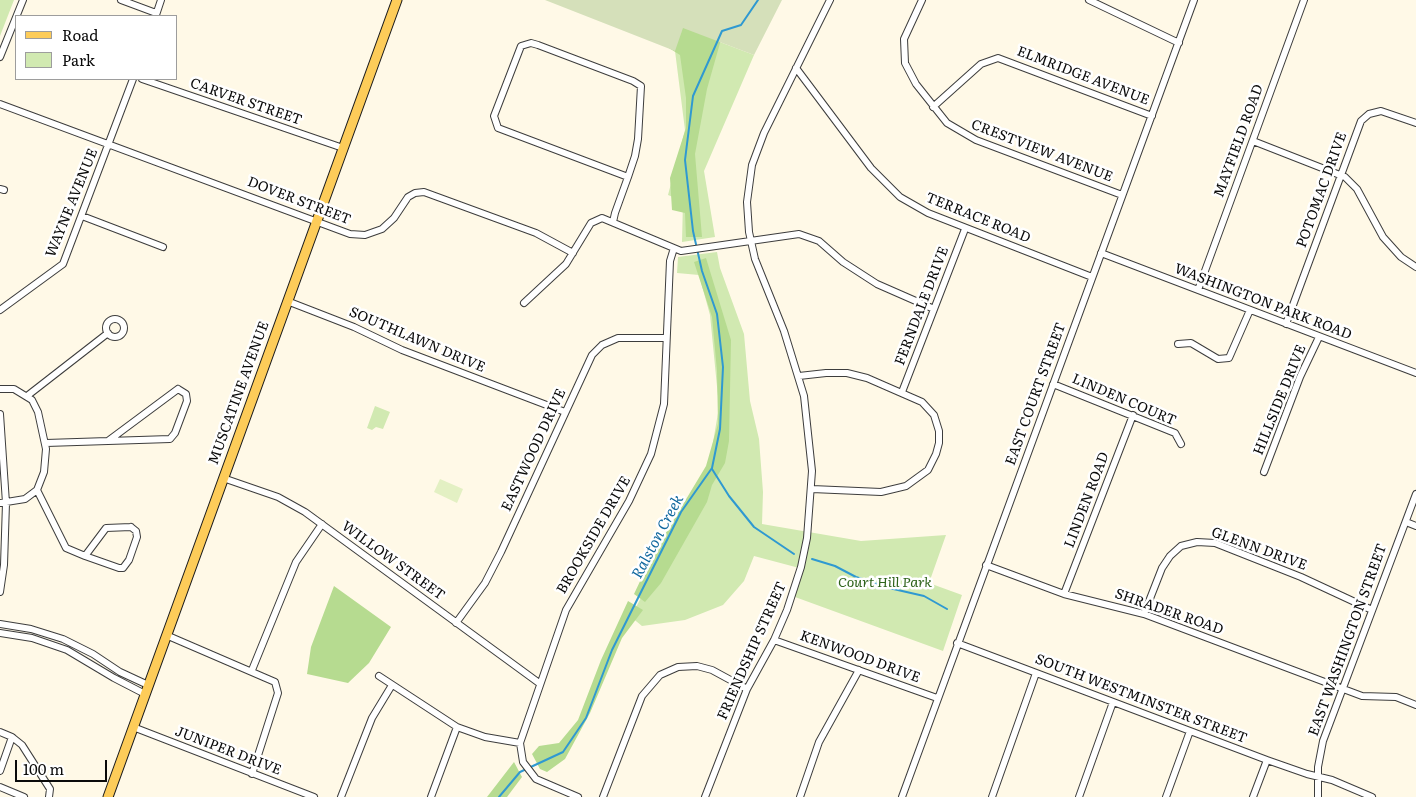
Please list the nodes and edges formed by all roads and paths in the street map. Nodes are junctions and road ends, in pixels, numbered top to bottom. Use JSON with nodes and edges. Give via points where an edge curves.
{"nodes":[{"id":1,"x":23,"y":0,"type":"edge"},
{"id":2,"x":121,"y":0,"type":"edge"},
{"id":3,"x":161,"y":0,"type":"edge"},
{"id":4,"x":397,"y":0,"type":"edge"},
{"id":5,"x":830,"y":0,"type":"edge"},
{"id":6,"x":922,"y":0,"type":"edge"},
{"id":7,"x":1089,"y":0,"type":"edge"},
{"id":8,"x":1194,"y":0,"type":"edge"},
{"id":9,"x":1304,"y":0,"type":"edge"},
{"id":10,"x":17,"y":15,"type":"edge"},
{"id":11,"x":156,"y":15,"type":"edge"},
{"id":12,"x":15,"y":20,"type":"edge"},
{"id":13,"x":1178,"y":42,"type":"junction"},
{"id":14,"x":0,"y":57,"type":"edge"},
{"id":15,"x":796,"y":68,"type":"junction"},
{"id":16,"x":133,"y":80,"type":"edge"},
{"id":17,"x":145,"y":80,"type":"edge"},
{"id":18,"x":0,"y":104,"type":"edge"},
{"id":19,"x":933,"y":107,"type":"junction"},
{"id":20,"x":1152,"y":116,"type":"junction"},
{"id":21,"x":1416,"y":123,"type":"edge"},
{"id":22,"x":1253,"y":141,"type":"junction"},
{"id":23,"x":108,"y":144,"type":"junction"},
{"id":24,"x":342,"y":148,"type":"junction"},
{"id":25,"x":1342,"y":174,"type":"junction"},
{"id":26,"x":628,"y":177,"type":"junction"},
{"id":27,"x":1122,"y":195,"type":"junction"},
{"id":28,"x":82,"y":216,"type":"junction"},
{"id":29,"x":316,"y":221,"type":"junction"},
{"id":30,"x":613,"y":222,"type":"junction"},
{"id":31,"x":965,"y":228,"type":"junction"},
{"id":32,"x":750,"y":241,"type":"junction"},
{"id":33,"x":163,"y":247,"type":"dead end"},
{"id":34,"x":674,"y":248,"type":"junction"},
{"id":35,"x":1101,"y":253,"type":"junction"},
{"id":36,"x":573,"y":254,"type":"junction"},
{"id":37,"x":1416,"y":266,"type":"edge"},
{"id":38,"x":1092,"y":277,"type":"junction"},
{"id":39,"x":1198,"y":290,"type":"junction"},
{"id":40,"x":287,"y":301,"type":"junction"},
{"id":41,"x":524,"y":303,"type":"dead end"},
{"id":42,"x":934,"y":309,"type":"junction"},
{"id":43,"x":0,"y":310,"type":"edge"},
{"id":44,"x":1250,"y":310,"type":"junction"},
{"id":45,"x":1286,"y":324,"type":"junction"},
{"id":46,"x":108,"y":333,"type":"dead end"},
{"id":47,"x":1319,"y":336,"type":"junction"},
{"id":48,"x":666,"y":338,"type":"junction"},
{"id":49,"x":1178,"y":344,"type":"dead end"},
{"id":50,"x":1416,"y":373,"type":"edge"},
{"id":51,"x":799,"y":376,"type":"junction"},
{"id":52,"x":1053,"y":384,"type":"junction"},
{"id":53,"x":0,"y":389,"type":"edge"},
{"id":54,"x":902,"y":392,"type":"junction"},
{"id":55,"x":27,"y":396,"type":"junction"},
{"id":56,"x":565,"y":412,"type":"junction"},
{"id":57,"x":0,"y":414,"type":"edge"},
{"id":58,"x":1133,"y":415,"type":"junction"},
{"id":59,"x":108,"y":441,"type":"junction"},
{"id":60,"x":46,"y":443,"type":"junction"},
{"id":61,"x":1180,"y":444,"type":"dead end"},
{"id":62,"x":1264,"y":472,"type":"dead end"},
{"id":63,"x":223,"y":478,"type":"junction"},
{"id":64,"x":812,"y":489,"type":"junction"},
{"id":65,"x":37,"y":490,"type":"junction"},
{"id":66,"x":1416,"y":494,"type":"edge"},
{"id":67,"x":3,"y":503,"type":"edge"},
{"id":68,"x":1406,"y":522,"type":"junction"},
{"id":69,"x":322,"y":524,"type":"junction"},
{"id":70,"x":1416,"y":526,"type":"edge"},
{"id":71,"x":85,"y":556,"type":"junction"},
{"id":72,"x":986,"y":565,"type":"junction"},
{"id":73,"x":0,"y":592,"type":"edge"},
{"id":74,"x":1064,"y":594,"type":"junction"},
{"id":75,"x":1372,"y":610,"type":"junction"},
{"id":76,"x":1144,"y":614,"type":"junction"},
{"id":77,"x":456,"y":623,"type":"junction"},
{"id":78,"x":0,"y":624,"type":"edge"},
{"id":79,"x":0,"y":633,"type":"edge"},
{"id":80,"x":166,"y":635,"type":"junction"},
{"id":81,"x":774,"y":640,"type":"junction"},
{"id":82,"x":957,"y":643,"type":"junction"},
{"id":83,"x":252,"y":670,"type":"junction"},
{"id":84,"x":859,"y":670,"type":"junction"},
{"id":85,"x":1036,"y":673,"type":"junction"},
{"id":86,"x":379,"y":676,"type":"dead end"},
{"id":87,"x":539,"y":683,"type":"junction"},
{"id":88,"x":392,"y":685,"type":"junction"},
{"id":89,"x":147,"y":689,"type":"junction"},
{"id":90,"x":747,"y":689,"type":"junction"},
{"id":91,"x":1343,"y":689,"type":"junction"},
{"id":92,"x":937,"y":698,"type":"junction"},
{"id":93,"x":1113,"y":702,"type":"junction"},
{"id":94,"x":1416,"y":705,"type":"edge"},
{"id":95,"x":133,"y":727,"type":"junction"},
{"id":96,"x":457,"y":727,"type":"junction"},
{"id":97,"x":1190,"y":731,"type":"junction"},
{"id":98,"x":0,"y":732,"type":"edge"},
{"id":99,"x":12,"y":737,"type":"junction"},
{"id":100,"x":520,"y":743,"type":"junction"},
{"id":101,"x":1267,"y":760,"type":"junction"},
{"id":102,"x":0,"y":771,"type":"edge"},
{"id":103,"x":252,"y":774,"type":"junction"},
{"id":104,"x":1317,"y":776,"type":"junction"},
{"id":105,"x":0,"y":787,"type":"edge"},
{"id":106,"x":24,"y":797,"type":"edge"},
{"id":107,"x":49,"y":797,"type":"edge"},
{"id":108,"x":108,"y":797,"type":"edge"},
{"id":109,"x":314,"y":797,"type":"edge"},
{"id":110,"x":341,"y":797,"type":"edge"},
{"id":111,"x":431,"y":797,"type":"edge"},
{"id":112,"x":578,"y":797,"type":"edge"},
{"id":113,"x":603,"y":797,"type":"edge"},
{"id":114,"x":706,"y":797,"type":"edge"},
{"id":115,"x":800,"y":797,"type":"edge"},
{"id":116,"x":902,"y":797,"type":"edge"},
{"id":117,"x":992,"y":797,"type":"edge"},
{"id":118,"x":1079,"y":797,"type":"edge"},
{"id":119,"x":1166,"y":797,"type":"edge"},
{"id":120,"x":1253,"y":797,"type":"edge"},
{"id":121,"x":1318,"y":797,"type":"edge"},
{"id":122,"x":1372,"y":797,"type":"edge"}],
"edges":[{"from":1,"to":10,"type":"street"},
{"from":2,"to":11,"type":"street"},
{"from":3,"to":11,"type":"street"},
{"from":4,"to":24,"type":"main road","name":"MUSCATINE AVENUE"},
{"from":5,"to":15,"type":"street","name":"FRIENDSHIP STREET"},
{"from":6,"to":19,"type":"street","name":"CRESTVIEW AVENUE","via":[[906,32],[903,52],[911,78]]},
{"from":7,"to":13,"type":"street"},
{"from":8,"to":13,"type":"street","name":"EAST COURT STREET"},
{"from":9,"to":22,"type":"street","name":"MAYFIELD ROAD"},
{"from":12,"to":14,"type":"street"},
{"from":13,"to":20,"type":"street","name":"EAST COURT STREET"},
{"from":15,"to":31,"type":"street","name":"TERRACE ROAD","via":[[886,184],[900,197],[928,213]]},
{"from":15,"to":32,"type":"street","name":"FRIENDSHIP STREET","via":[[752,165],[747,202]]},
{"from":16,"to":23,"type":"street","name":"WAYNE AVENUE"},
{"from":17,"to":24,"type":"street","name":"CARVER STREET"},
{"from":18,"to":23,"type":"street","name":"DOVER STREET"},
{"from":19,"to":20,"type":"street","name":"ELMRIDGE AVENUE","via":[[980,64],[998,58]]},
{"from":19,"to":27,"type":"street","name":"CRESTVIEW AVENUE","via":[[947,123],[969,137]]},
{"from":20,"to":27,"type":"street","name":"EAST COURT STREET"},
{"from":21,"to":25,"type":"street","name":"POTOMAC DRIVE","via":[[1385,112],[1369,114],[1361,121]]},
{"from":22,"to":25,"type":"street"},
{"from":22,"to":39,"type":"street","name":"MAYFIELD ROAD"},
{"from":23,"to":28,"type":"street","name":"WAYNE AVENUE"},
{"from":23,"to":29,"type":"street","name":"DOVER STREET"},
{"from":24,"to":29,"type":"main road","name":"MUSCATINE AVENUE"},
{"from":25,"to":37,"type":"street","via":[[1357,189],[1383,237],[1401,257]]},
{"from":25,"to":45,"type":"street","name":"POTOMAC DRIVE"},
{"from":26,"to":26,"type":"street","via":[[638,139],[641,86],[531,43],[521,46],[494,116],[498,128]]},
{"from":26,"to":30,"type":"street"},
{"from":27,"to":35,"type":"street","name":"EAST COURT STREET"},
{"from":28,"to":33,"type":"street"},
{"from":28,"to":43,"type":"street","name":"WAYNE AVENUE","via":[[63,264]]},
{"from":29,"to":36,"type":"street","name":"DOVER STREET","via":[[350,234],[370,233],[386,226],[408,197],[424,192],[536,233]]},
{"from":29,"to":40,"type":"main road","name":"MUSCATINE AVENUE"},
{"from":30,"to":34,"type":"street"},
{"from":30,"to":36,"type":"street","via":[[597,219],[591,223]]},
{"from":31,"to":38,"type":"street","name":"TERRACE ROAD"},
{"from":31,"to":42,"type":"street","name":"FERNDALE DRIVE"},
{"from":32,"to":34,"type":"street","via":[[688,250]]},
{"from":32,"to":42,"type":"street","via":[[792,234],[815,238],[870,280]]},
{"from":32,"to":51,"type":"street","name":"FRIENDSHIP STREET"},
{"from":34,"to":48,"type":"street","name":"BROOKSIDE DRIVE","via":[[670,261]]},
{"from":35,"to":38,"type":"street","name":"EAST COURT STREET"},
{"from":35,"to":39,"type":"street","name":"WASHINGTON PARK ROAD"},
{"from":36,"to":41,"type":"street"},
{"from":38,"to":52,"type":"street","name":"EAST COURT STREET"},
{"from":39,"to":44,"type":"street","name":"WASHINGTON PARK ROAD"},
{"from":40,"to":56,"type":"street","name":"SOUTHLAWN DRIVE","via":[[402,350]]},
{"from":40,"to":63,"type":"main road","name":"MUSCATINE AVENUE"},
{"from":42,"to":54,"type":"street","name":"FERNDALE DRIVE"},
{"from":44,"to":45,"type":"street","name":"WASHINGTON PARK ROAD"},
{"from":44,"to":49,"type":"street","via":[[1228,358],[1218,359],[1191,343]]},
{"from":45,"to":47,"type":"street","name":"WASHINGTON PARK ROAD"},
{"from":46,"to":55,"type":"street"},
{"from":47,"to":50,"type":"street","name":"WASHINGTON PARK ROAD"},
{"from":47,"to":62,"type":"street","name":"HILLSIDE DRIVE"},
{"from":48,"to":56,"type":"street","name":"EASTWOOD DRIVE","via":[[625,337],[602,345],[587,363]]},
{"from":48,"to":87,"type":"street","name":"BROOKSIDE DRIVE","via":[[664,404],[651,454],[629,501],[566,610]]},
{"from":51,"to":54,"type":"street","via":[[847,374]]},
{"from":51,"to":64,"type":"street","name":"FRIENDSHIP STREET","via":[[807,415]]},
{"from":52,"to":58,"type":"street","name":"LINDEN COURT"},
{"from":52,"to":72,"type":"street","name":"EAST COURT STREET"},
{"from":53,"to":55,"type":"street","via":[[14,389]]},
{"from":54,"to":64,"type":"street","via":[[922,402],[936,420],[939,443],[928,470],[906,486],[888,492]]},
{"from":55,"to":60,"type":"street","via":[[38,412]]},
{"from":56,"to":77,"type":"street","name":"EASTWOOD DRIVE","via":[[501,552]]},
{"from":57,"to":67,"type":"street"},
{"from":58,"to":61,"type":"street","name":"LINDEN COURT","via":[[1175,433]]},
{"from":58,"to":74,"type":"street","name":"LINDEN ROAD"},
{"from":59,"to":59,"type":"street","via":[[170,439],[187,401],[186,394],[178,389],[173,392]]},
{"from":59,"to":60,"type":"street"},
{"from":60,"to":65,"type":"street","via":[[44,472]]},
{"from":63,"to":69,"type":"street","name":"WILLOW STREET","via":[[288,502]]},
{"from":63,"to":80,"type":"main road","name":"MUSCATINE AVENUE"},
{"from":64,"to":81,"type":"street","name":"FRIENDSHIP STREET","via":[[801,567]]},
{"from":65,"to":67,"type":"street","via":[[25,499]]},
{"from":65,"to":71,"type":"street","via":[[66,548]]},
{"from":66,"to":68,"type":"street","name":"EAST WASHINGTON STREET"},
{"from":67,"to":73,"type":"street","via":[[4,565]]},
{"from":68,"to":70,"type":"street"},
{"from":68,"to":75,"type":"street","name":"EAST WASHINGTON STREET"},
{"from":69,"to":77,"type":"street","name":"WILLOW STREET"},
{"from":69,"to":83,"type":"street","via":[[296,562]]},
{"from":71,"to":71,"type":"street","via":[[123,568],[135,544],[136,531],[131,527],[106,528]]},
{"from":72,"to":74,"type":"street","name":"SHRADER ROAD"},
{"from":72,"to":82,"type":"street","name":"EAST COURT STREET"},
{"from":74,"to":76,"type":"street","name":"SHRADER ROAD"},
{"from":75,"to":76,"type":"street","name":"GLENN DRIVE","via":[[1215,543],[1197,542],[1182,546],[1170,556]]},
{"from":75,"to":91,"type":"street","name":"EAST WASHINGTON STREET"},
{"from":76,"to":91,"type":"street","name":"SHRADER ROAD"},
{"from":77,"to":87,"type":"street","name":"WILLOW STREET"},
{"from":78,"to":89,"type":"street","via":[[63,639]]},
{"from":79,"to":89,"type":"street","via":[[32,638],[67,650],[114,678]]},
{"from":80,"to":83,"type":"street"},
{"from":80,"to":89,"type":"main road","name":"MUSCATINE AVENUE"},
{"from":81,"to":84,"type":"street","name":"KENWOOD DRIVE"},
{"from":81,"to":90,"type":"street","name":"FRIENDSHIP STREET"},
{"from":82,"to":85,"type":"street","name":"SOUTH WESTMINSTER STREET"},
{"from":82,"to":92,"type":"street","name":"EAST COURT STREET"},
{"from":83,"to":103,"type":"street","via":[[273,680],[278,689]]},
{"from":84,"to":92,"type":"street","name":"KENWOOD DRIVE"},
{"from":84,"to":115,"type":"street","via":[[820,742]]},
{"from":85,"to":93,"type":"street","name":"SOUTH WESTMINSTER STREET"},
{"from":85,"to":117,"type":"street"},
{"from":86,"to":88,"type":"street"},
{"from":87,"to":100,"type":"street","name":"BROOKSIDE DRIVE"},
{"from":88,"to":96,"type":"street"},
{"from":88,"to":110,"type":"street","via":[[372,718]]},
{"from":89,"to":95,"type":"main road","name":"MUSCATINE AVENUE"},
{"from":90,"to":113,"type":"street","via":[[712,670],[697,666],[678,668],[660,675],[642,696]]},
{"from":90,"to":114,"type":"street","name":"FRIENDSHIP STREET"},
{"from":91,"to":94,"type":"street","name":"SHRADER ROAD","via":[[1368,698],[1396,697]]},
{"from":91,"to":104,"type":"street","name":"EAST WASHINGTON STREET","via":[[1323,741]]},
{"from":92,"to":116,"type":"street","name":"EAST COURT STREET"},
{"from":93,"to":97,"type":"street","name":"SOUTH WESTMINSTER STREET"},
{"from":93,"to":118,"type":"street"},
{"from":95,"to":103,"type":"street","name":"JUNIPER DRIVE"},
{"from":95,"to":108,"type":"main road","name":"MUSCATINE AVENUE"},
{"from":96,"to":100,"type":"street","via":[[485,737]]},
{"from":96,"to":111,"type":"street"},
{"from":97,"to":101,"type":"street","name":"SOUTH WESTMINSTER STREET"},
{"from":97,"to":119,"type":"street"},
{"from":98,"to":99,"type":"street"},
{"from":99,"to":102,"type":"street"},
{"from":99,"to":107,"type":"street","via":[[22,745],[45,780],[50,789]]},
{"from":100,"to":112,"type":"street","name":"BROOKSIDE DRIVE","via":[[523,762],[532,775],[544,784]]},
{"from":101,"to":104,"type":"street","name":"SOUTH WESTMINSTER STREET"},
{"from":101,"to":120,"type":"street"},
{"from":103,"to":109,"type":"street","name":"JUNIPER DRIVE"},
{"from":104,"to":121,"type":"street","name":"EAST WASHINGTON STREET"},
{"from":104,"to":122,"type":"street","name":"SOUTH WESTMINSTER STREET"},
{"from":105,"to":106,"type":"street"}]}
